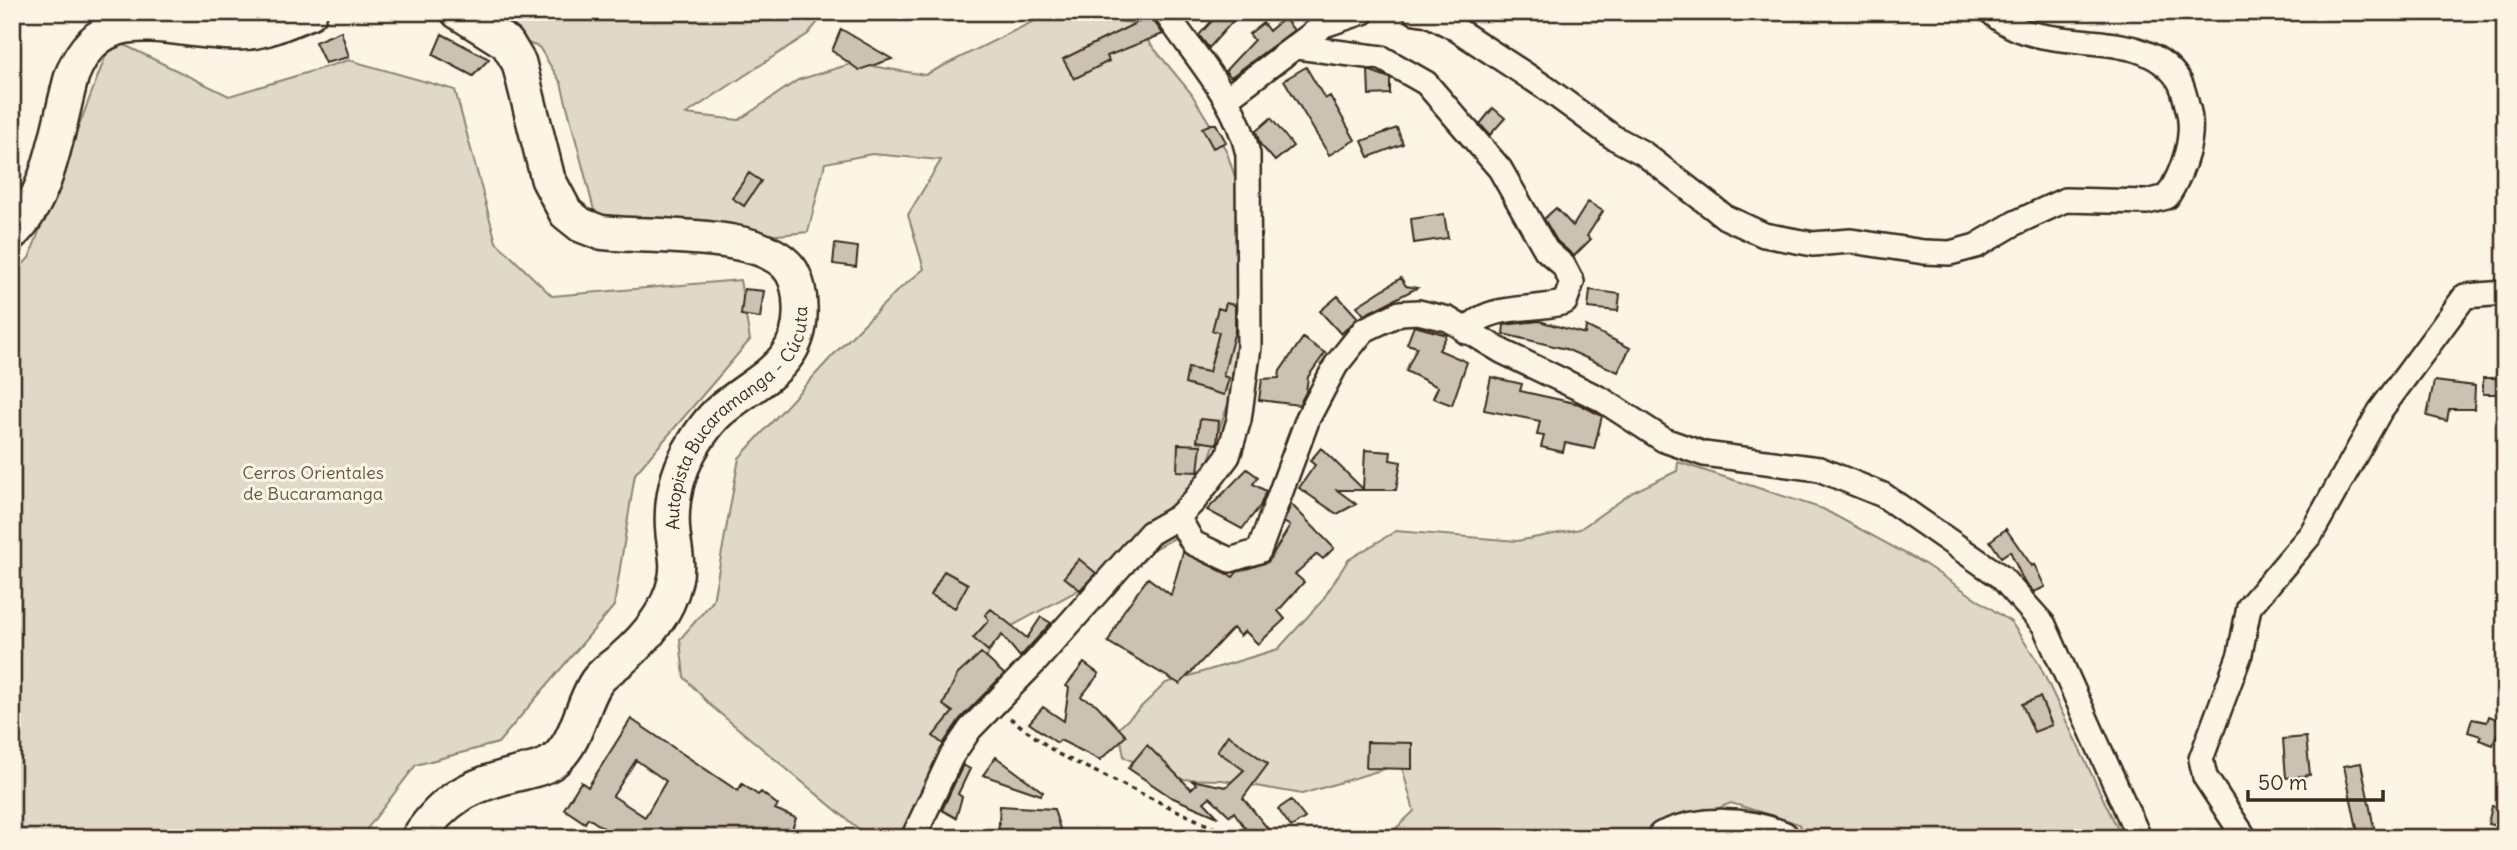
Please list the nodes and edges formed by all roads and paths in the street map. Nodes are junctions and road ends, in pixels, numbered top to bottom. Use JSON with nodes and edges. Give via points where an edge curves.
{"nodes":[{"id":1,"x":310,"y":12,"type":"edge"},
{"id":2,"x":458,"y":12,"type":"edge"},
{"id":3,"x":1165,"y":12,"type":"edge"},
{"id":4,"x":1363,"y":12,"type":"edge"},
{"id":5,"x":1415,"y":12,"type":"edge"},
{"id":6,"x":1991,"y":12,"type":"edge"},
{"id":7,"x":1297,"y":47,"type":"junction"},
{"id":8,"x":1227,"y":98,"type":"junction"},
{"id":9,"x":12,"y":233,"type":"edge"},
{"id":10,"x":2505,"y":293,"type":"edge"},
{"id":11,"x":1466,"y":332,"type":"junction"},
{"id":12,"x":1178,"y":517,"type":"junction"},
{"id":13,"x":994,"y":706,"type":"junction"},
{"id":14,"x":2140,"y":836,"type":"edge"},
{"id":15,"x":418,"y":838,"type":"edge"},
{"id":16,"x":914,"y":838,"type":"edge"},
{"id":17,"x":1235,"y":838,"type":"edge"},
{"id":18,"x":1664,"y":838,"type":"edge"},
{"id":19,"x":1782,"y":838,"type":"edge"},
{"id":20,"x":2245,"y":838,"type":"edge"}],
"edges":[{"from":1,"to":9,"type":"highway","via":[[256,33],[213,32],[138,15],[101,22],[86,39],[75,63],[33,208]]},
{"from":2,"to":15,"type":"highway","name":"Autopista Bucaramanga - Cúcuta","via":[[507,43],[519,63],[548,179],[566,213],[599,232],[724,239],[779,258],[792,273],[800,312],[795,345],[774,371],[721,411],[691,449],[671,510],[678,564],[671,595],[643,640],[596,681],[556,760],[482,783],[448,802]]},
{"from":3,"to":8,"type":"street"},
{"from":4,"to":7,"type":"street","via":[[1324,25]]},
{"from":5,"to":6,"type":"street","via":[[1453,27],[1643,153],[1725,217],[1764,235],[1813,244],[1851,241],[1950,253],[1976,246],[2065,200],[2147,202],[2167,197],[2181,175],[2188,142],[2189,113],[2179,80],[2147,52],[2032,36],[2005,25]]},
{"from":7,"to":8,"type":"street"},
{"from":7,"to":11,"type":"street","via":[[1382,58],[1426,83],[1500,169],[1546,250],[1563,265],[1572,282],[1565,302],[1485,316]]},
{"from":8,"to":12,"type":"street","via":[[1242,126],[1248,154],[1249,347],[1239,420],[1228,456]]},
{"from":10,"to":20,"type":"street","via":[[2465,296],[2380,411],[2311,534],[2249,607],[2240,654],[2201,759],[2204,777]]},
{"from":11,"to":12,"type":"street","via":[[1448,319],[1418,312],[1400,313],[1364,330],[1336,365],[1308,418],[1259,551],[1230,560],[1193,543]]},
{"from":11,"to":14,"type":"street","via":[[1601,398],[1664,440],[1704,454],[1819,469],[1883,495],[2001,577],[2044,625]]},
{"from":12,"to":13,"type":"street","via":[[1150,533]]},
{"from":13,"to":16,"type":"street","via":[[970,729],[951,757]]},
{"from":13,"to":17,"type":"path","via":[[1058,754]]},
{"from":18,"to":19,"type":"highway","via":[[1700,827],[1726,826],[1753,827]]}]}
